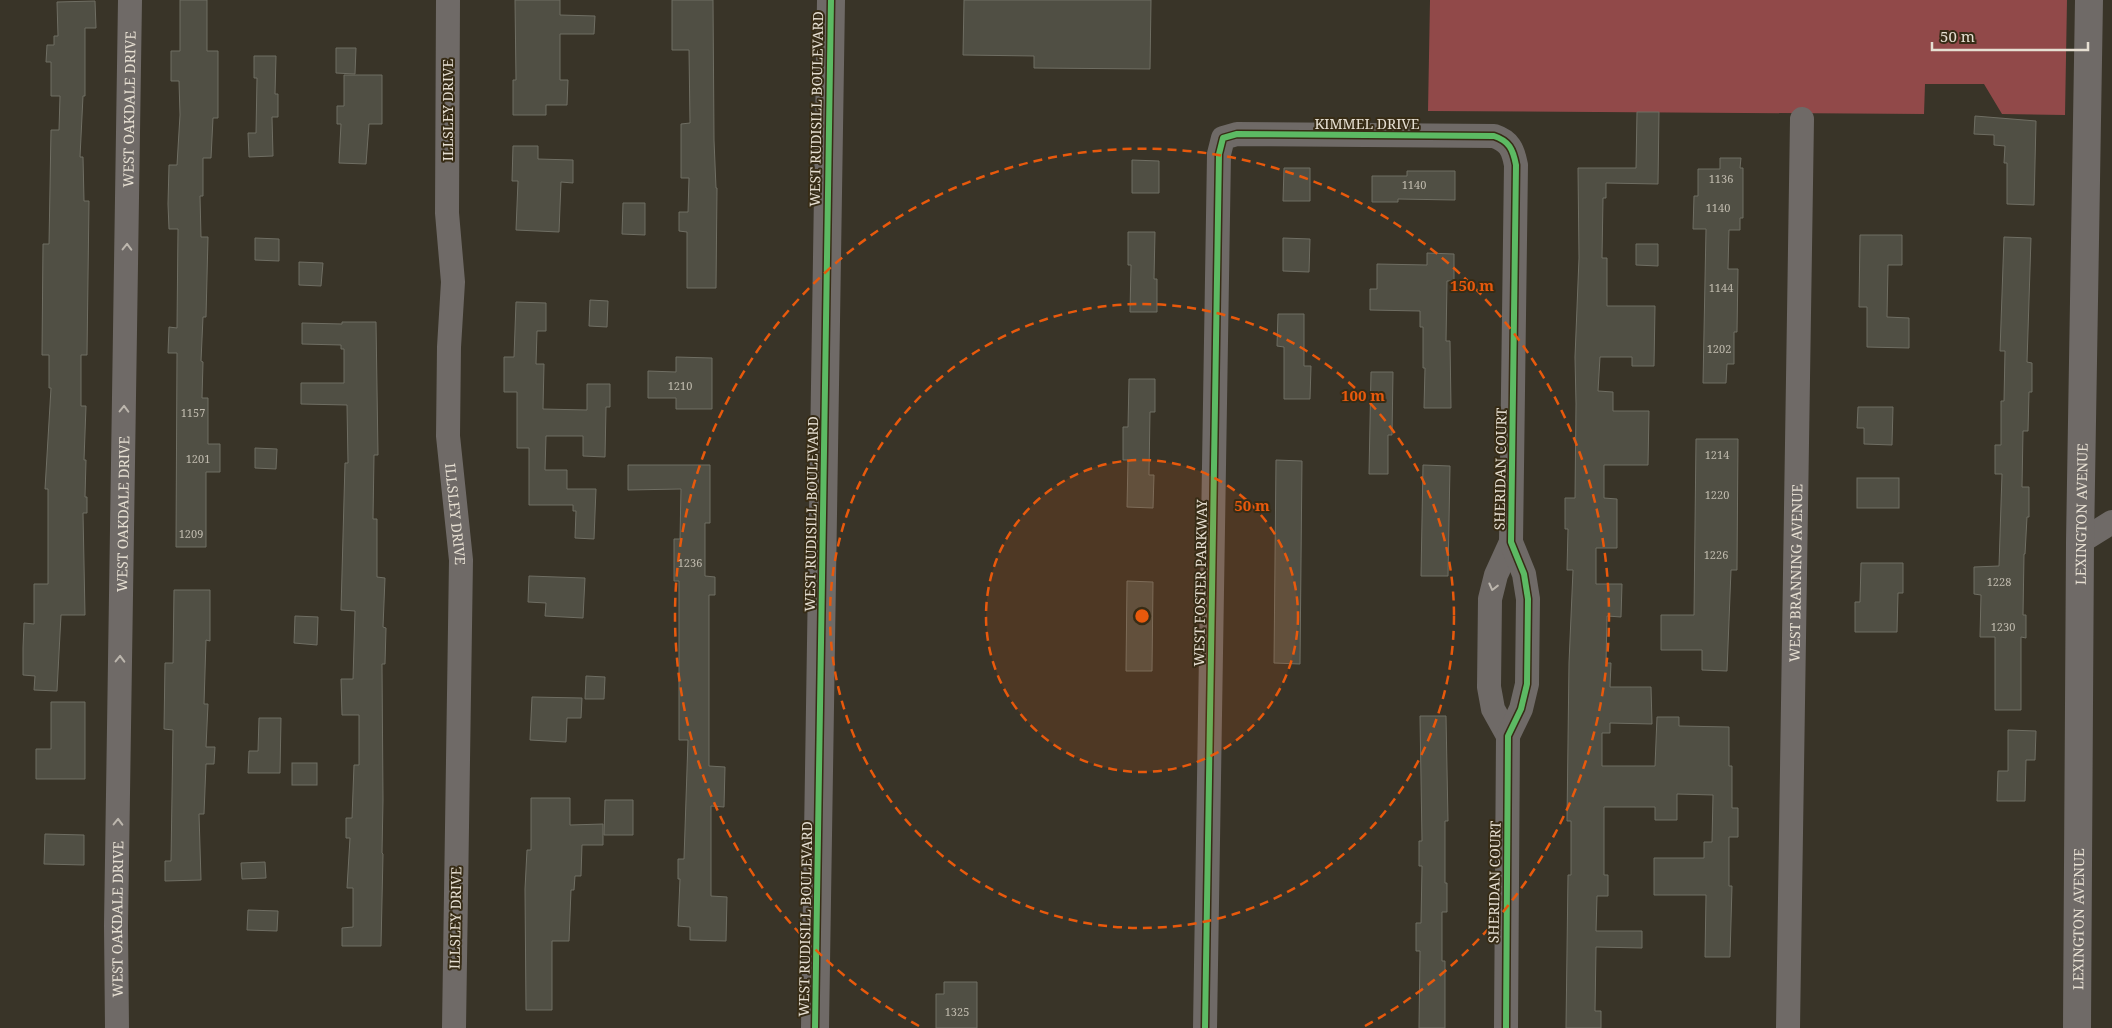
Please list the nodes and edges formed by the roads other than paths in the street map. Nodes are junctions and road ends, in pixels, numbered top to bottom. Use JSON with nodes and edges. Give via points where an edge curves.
{"nodes":[{"id":1,"x":130,"y":0,"type":"edge"},
{"id":2,"x":448,"y":0,"type":"edge"},
{"id":3,"x":830,"y":0,"type":"edge"},
{"id":4,"x":2089,"y":0,"type":"edge"},
{"id":5,"x":1802,"y":119,"type":"dead end"},
{"id":6,"x":1223,"y":138,"type":"joint"},
{"id":7,"x":1509,"y":145,"type":"joint"},
{"id":8,"x":2112,"y":522,"type":"edge"},
{"id":9,"x":1511,"y":542,"type":"junction"},
{"id":10,"x":2080,"y":542,"type":"junction"},
{"id":11,"x":1508,"y":736,"type":"junction"},
{"id":12,"x":117,"y":1028,"type":"edge"},
{"id":13,"x":454,"y":1028,"type":"edge"},
{"id":14,"x":815,"y":1028,"type":"edge"},
{"id":15,"x":1204,"y":1028,"type":"edge"},
{"id":16,"x":1506,"y":1028,"type":"edge"},
{"id":17,"x":1788,"y":1028,"type":"edge"},
{"id":18,"x":2077,"y":1028,"type":"edge"}],
"edges":[{"from":12,"to":1,"type":"street","name":"WEST OAKDALE DRIVE","one_way":true},
{"from":2,"to":13,"type":"street","name":"ILLSLEY DRIVE","via":[[447,213],[453,282],[448,436],[461,560]]},
{"from":3,"to":14,"type":"street","name":"WEST RUDISILL BOULEVARD"},
{"from":4,"to":10,"type":"street","name":"LEXINGTON AVENUE"},
{"from":5,"to":17,"type":"street","name":"WEST BRANNING AVENUE"},
{"from":6,"to":7,"type":"street","name":"KIMMEL DRIVE","via":[[1237,134],[1494,136]]},
{"from":6,"to":15,"type":"street","name":"WEST FOSTER PARKWAY","via":[[1219,164]]},
{"from":7,"to":9,"type":"street","name":"SHERIDAN COURT","via":[[1516,165]]},
{"from":8,"to":10,"type":"street"},
{"from":9,"to":11,"type":"street","name":"SHERIDAN COURT","via":[[1524,574],[1528,599],[1527,684],[1521,709]]},
{"from":9,"to":11,"type":"street","one_way":true,"via":[[1496,575],[1490,599],[1489,677],[1493,709]]},
{"from":10,"to":18,"type":"street","name":"LEXINGTON AVENUE"},
{"from":11,"to":16,"type":"street","name":"SHERIDAN COURT"}]}
